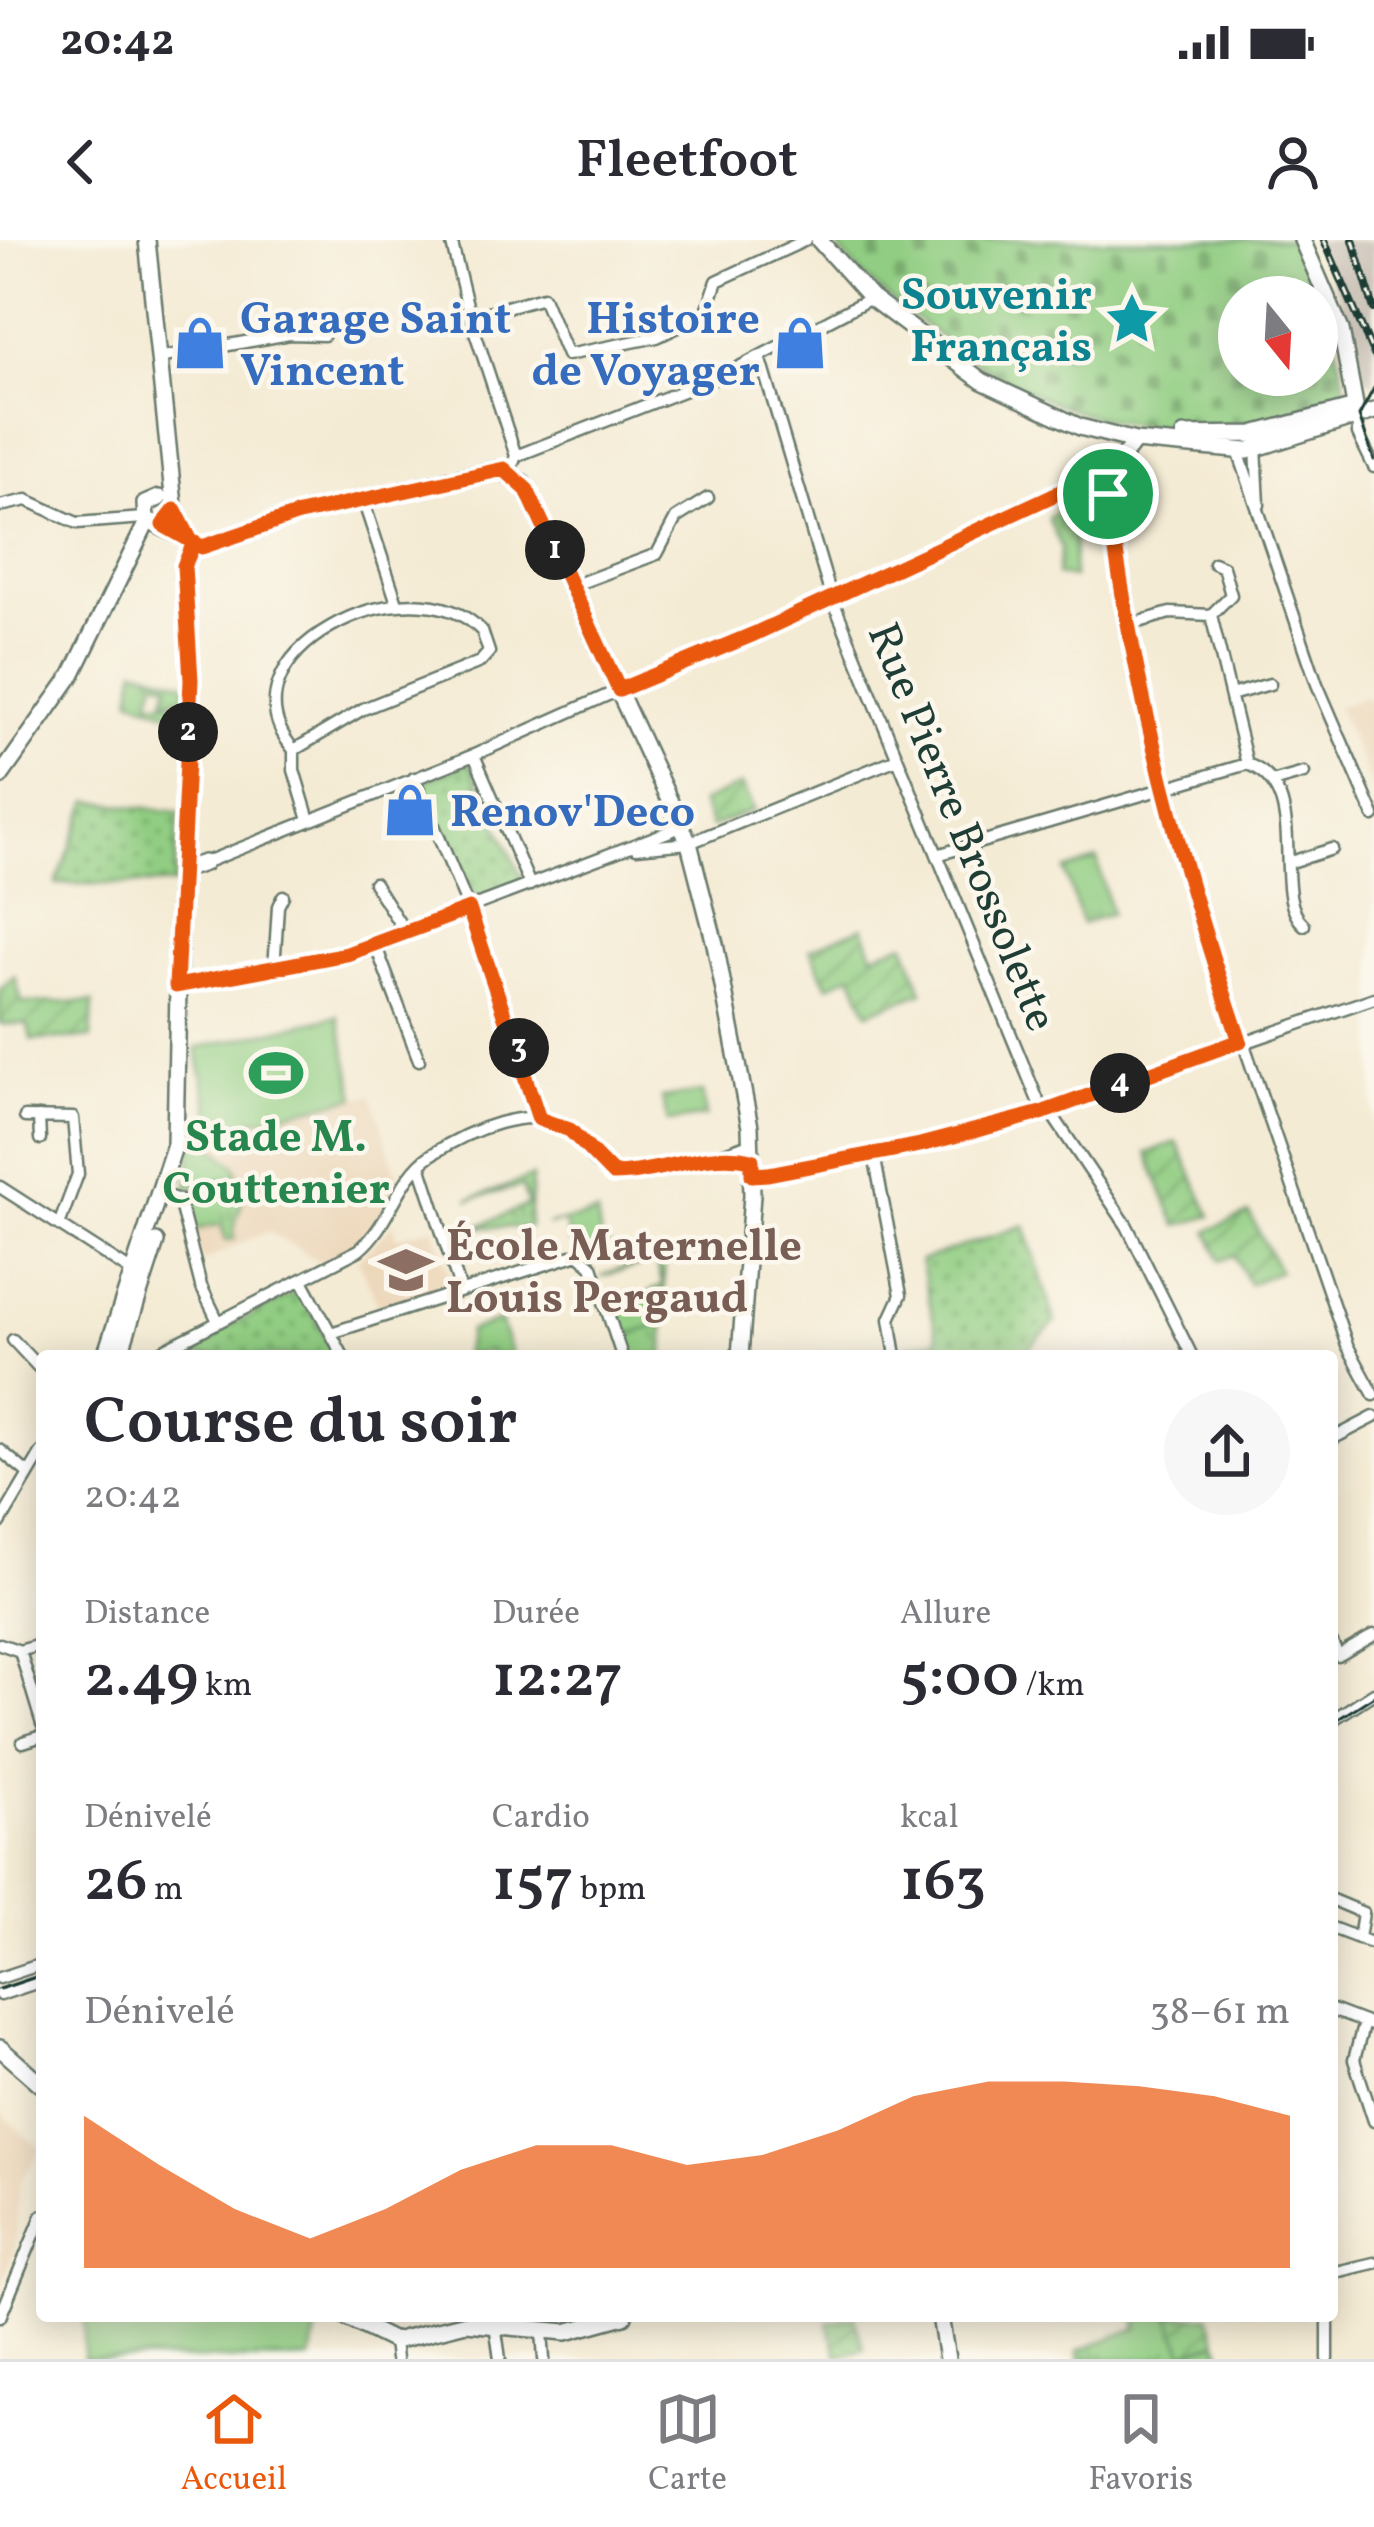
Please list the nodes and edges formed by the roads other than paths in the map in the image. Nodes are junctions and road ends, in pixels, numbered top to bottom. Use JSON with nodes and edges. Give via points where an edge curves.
{"nodes":[{"id":1,"x":147,"y":240,"type":"edge"},
{"id":2,"x":451,"y":240,"type":"edge"},
{"id":3,"x":806,"y":240,"type":"edge"},
{"id":4,"x":819,"y":240,"type":"edge"},
{"id":5,"x":1302,"y":240,"type":"edge"},
{"id":6,"x":871,"y":298,"type":"junction"},
{"id":7,"x":470,"y":317,"type":"junction"},
{"id":8,"x":325,"y":335,"type":"dead end"},
{"id":9,"x":760,"y":357,"type":"junction"},
{"id":10,"x":158,"y":358,"type":"junction"},
{"id":11,"x":1361,"y":412,"type":"edge"},
{"id":12,"x":1112,"y":436,"type":"junction"},
{"id":13,"x":1135,"y":441,"type":"junction"},
{"id":14,"x":1251,"y":443,"type":"junction"},
{"id":15,"x":516,"y":459,"type":"junction"},
{"id":16,"x":1374,"y":467,"type":"edge"},
{"id":17,"x":1101,"y":473,"type":"junction"},
{"id":18,"x":708,"y":498,"type":"dead end"},
{"id":19,"x":363,"y":500,"type":"junction"},
{"id":20,"x":0,"y":506,"type":"edge"},
{"id":21,"x":158,"y":512,"type":"junction"},
{"id":22,"x":1260,"y":514,"type":"junction"},
{"id":23,"x":192,"y":544,"type":"junction"},
{"id":24,"x":1214,"y":563,"type":"dead end"},
{"id":25,"x":572,"y":586,"type":"junction"},
{"id":26,"x":831,"y":596,"type":"junction"},
{"id":27,"x":397,"y":603,"type":"junction"},
{"id":28,"x":1211,"y":615,"type":"junction"},
{"id":29,"x":1125,"y":626,"type":"junction"},
{"id":30,"x":1270,"y":684,"type":"dead end"},
{"id":31,"x":619,"y":690,"type":"junction"},
{"id":32,"x":1234,"y":694,"type":"junction"},
{"id":33,"x":294,"y":750,"type":"junction"},
{"id":34,"x":474,"y":755,"type":"junction"},
{"id":35,"x":897,"y":759,"type":"junction"},
{"id":36,"x":1247,"y":764,"type":"junction"},
{"id":37,"x":1304,"y":773,"type":"dead end"},
{"id":38,"x":0,"y":777,"type":"edge"},
{"id":39,"x":414,"y":778,"type":"junction"},
{"id":40,"x":1272,"y":782,"type":"junction"},
{"id":41,"x":1166,"y":785,"type":"junction"},
{"id":42,"x":1374,"y":816,"type":"edge"},
{"id":43,"x":309,"y":820,"type":"junction"},
{"id":44,"x":685,"y":835,"type":"junction"},
{"id":45,"x":1332,"y":849,"type":"dead end"},
{"id":46,"x":937,"y":855,"type":"junction"},
{"id":47,"x":1291,"y":862,"type":"junction"},
{"id":48,"x":204,"y":863,"type":"junction"},
{"id":49,"x":182,"y":871,"type":"junction"},
{"id":50,"x":374,"y":883,"type":"dead end"},
{"id":51,"x":530,"y":886,"type":"junction"},
{"id":52,"x":283,"y":896,"type":"dead end"},
{"id":53,"x":469,"y":909,"type":"junction"},
{"id":54,"x":1304,"y":926,"type":"dead end"},
{"id":55,"x":405,"y":932,"type":"junction"},
{"id":56,"x":375,"y":944,"type":"junction"},
{"id":57,"x":274,"y":970,"type":"junction"},
{"id":58,"x":180,"y":986,"type":"junction"},
{"id":59,"x":1374,"y":998,"type":"edge"},
{"id":60,"x":1240,"y":1041,"type":"junction"},
{"id":61,"x":419,"y":1060,"type":"dead end"},
{"id":62,"x":1047,"y":1111,"type":"junction"},
{"id":63,"x":25,"y":1117,"type":"dead end"},
{"id":64,"x":39,"y":1117,"type":"junction"},
{"id":65,"x":539,"y":1119,"type":"junction"},
{"id":66,"x":40,"y":1139,"type":"dead end"},
{"id":67,"x":874,"y":1155,"type":"junction"},
{"id":68,"x":752,"y":1159,"type":"junction"},
{"id":69,"x":420,"y":1165,"type":"junction"},
{"id":70,"x":0,"y":1187,"type":"edge"},
{"id":71,"x":166,"y":1196,"type":"junction"},
{"id":72,"x":59,"y":1226,"type":"junction"},
{"id":73,"x":134,"y":1273,"type":"junction"},
{"id":74,"x":302,"y":1280,"type":"junction"},
{"id":75,"x":459,"y":1285,"type":"junction"},
{"id":76,"x":218,"y":1319,"type":"junction"},
{"id":77,"x":331,"y":1334,"type":"junction"},
{"id":78,"x":13,"y":1340,"type":"dead end"},
{"id":79,"x":107,"y":1350,"type":"edge"},
{"id":80,"x":121,"y":1350,"type":"edge"},
{"id":81,"x":163,"y":1350,"type":"edge"},
{"id":82,"x":340,"y":1350,"type":"edge"},
{"id":83,"x":620,"y":1350,"type":"edge"},
{"id":84,"x":740,"y":1350,"type":"edge"},
{"id":85,"x":895,"y":1350,"type":"edge"},
{"id":86,"x":1189,"y":1350,"type":"edge"},
{"id":87,"x":36,"y":1365,"type":"edge"},
{"id":88,"x":1374,"y":1395,"type":"edge"},
{"id":89,"x":1374,"y":1417,"type":"edge"},
{"id":90,"x":1338,"y":1436,"type":"edge"},
{"id":91,"x":0,"y":1450,"type":"edge"},
{"id":92,"x":36,"y":1462,"type":"edge"},
{"id":93,"x":29,"y":1474,"type":"junction"},
{"id":94,"x":0,"y":1523,"type":"edge"},
{"id":95,"x":1374,"y":1635,"type":"edge"},
{"id":96,"x":2,"y":1645,"type":"edge"},
{"id":97,"x":36,"y":1646,"type":"edge"},
{"id":98,"x":20,"y":1652,"type":"junction"},
{"id":99,"x":1338,"y":1652,"type":"edge"},
{"id":100,"x":1374,"y":1694,"type":"edge"},
{"id":101,"x":36,"y":1704,"type":"edge"},
{"id":102,"x":1338,"y":1716,"type":"edge"},
{"id":103,"x":36,"y":1738,"type":"edge"},
{"id":104,"x":23,"y":1742,"type":"dead end"},
{"id":105,"x":1338,"y":1903,"type":"edge"},
{"id":106,"x":1338,"y":1930,"type":"edge"},
{"id":107,"x":1359,"y":1938,"type":"junction"},
{"id":108,"x":1374,"y":1944,"type":"edge"},
{"id":109,"x":36,"y":1966,"type":"edge"},
{"id":110,"x":0,"y":1978,"type":"edge"},
{"id":111,"x":36,"y":1983,"type":"edge"},
{"id":112,"x":0,"y":1994,"type":"edge"},
{"id":113,"x":1338,"y":2012,"type":"edge"},
{"id":114,"x":1369,"y":2024,"type":"edge"},
{"id":115,"x":0,"y":2048,"type":"edge"},
{"id":116,"x":36,"y":2080,"type":"edge"},
{"id":117,"x":1374,"y":2121,"type":"edge"},
{"id":118,"x":36,"y":2231,"type":"edge"},
{"id":119,"x":1374,"y":2263,"type":"edge"},
{"id":120,"x":1338,"y":2272,"type":"edge"},
{"id":121,"x":0,"y":2318,"type":"edge"},
{"id":122,"x":355,"y":2322,"type":"edge"},
{"id":123,"x":453,"y":2322,"type":"edge"},
{"id":124,"x":486,"y":2322,"type":"edge"},
{"id":125,"x":604,"y":2322,"type":"edge"},
{"id":126,"x":941,"y":2322,"type":"edge"},
{"id":127,"x":1328,"y":2322,"type":"edge"},
{"id":128,"x":496,"y":2324,"type":"junction"},
{"id":129,"x":542,"y":2331,"type":"junction"},
{"id":130,"x":394,"y":2341,"type":"junction"},
{"id":131,"x":396,"y":2359,"type":"edge"},
{"id":132,"x":500,"y":2359,"type":"edge"},
{"id":133,"x":544,"y":2359,"type":"edge"},
{"id":134,"x":947,"y":2359,"type":"edge"},
{"id":135,"x":1328,"y":2359,"type":"edge"}],
"edges":[{"from":1,"to":10,"type":"street"},
{"from":2,"to":7,"type":"street"},
{"from":3,"to":7,"type":"street","via":[[717,281],[706,314],[658,337],[567,356],[547,299]]},
{"from":4,"to":6,"type":"street"},
{"from":5,"to":11,"type":"street","via":[[1341,330]]},
{"from":6,"to":9,"type":"street"},
{"from":6,"to":12,"type":"street","via":[[998,391]]},
{"from":7,"to":15,"type":"street"},
{"from":8,"to":10,"type":"street"},
{"from":9,"to":15,"type":"street"},
{"from":9,"to":26,"type":"street","name":"Rue Pierre Brossolette"},
{"from":10,"to":21,"type":"street","via":[[169,458]]},
{"from":11,"to":14,"type":"street"},
{"from":11,"to":16,"type":"street"},
{"from":12,"to":13,"type":"street"},
{"from":12,"to":14,"type":"street"},
{"from":12,"to":17,"type":"street"},
{"from":13,"to":14,"type":"street"},
{"from":13,"to":17,"type":"street"},
{"from":14,"to":22,"type":"street"},
{"from":14,"to":22,"type":"street"},
{"from":15,"to":19,"type":"street"},
{"from":15,"to":25,"type":"street"},
{"from":17,"to":26,"type":"street"},
{"from":17,"to":29,"type":"street"},
{"from":18,"to":25,"type":"street","via":[[676,518],[657,554]]},
{"from":19,"to":23,"type":"street"},
{"from":19,"to":27,"type":"street"},
{"from":20,"to":21,"type":"street","via":[[27,500],[77,523]]},
{"from":21,"to":23,"type":"street"},
{"from":21,"to":38,"type":"street","via":[[72,675]]},
{"from":22,"to":42,"type":"street","via":[[1317,684]]},
{"from":23,"to":49,"type":"street","via":[[184,566],[191,680]]},
{"from":24,"to":28,"type":"street","via":[[1231,590]]},
{"from":25,"to":31,"type":"street"},
{"from":26,"to":31,"type":"street"},
{"from":26,"to":35,"type":"street","name":"Rue Pierre Brossolette"},
{"from":27,"to":33,"type":"street","via":[[325,630],[281,675],[276,721]]},
{"from":27,"to":33,"type":"street","via":[[466,618],[482,631],[487,656]]},
{"from":28,"to":29,"type":"street","via":[[1170,613]]},
{"from":28,"to":32,"type":"street"},
{"from":29,"to":41,"type":"street"},
{"from":30,"to":32,"type":"street"},
{"from":31,"to":34,"type":"street"},
{"from":31,"to":44,"type":"street"},
{"from":32,"to":36,"type":"street"},
{"from":33,"to":43,"type":"street"},
{"from":34,"to":39,"type":"street"},
{"from":34,"to":51,"type":"street"},
{"from":35,"to":44,"type":"street"},
{"from":35,"to":46,"type":"street","name":"Rue Pierre Brossolette"},
{"from":36,"to":40,"type":"street"},
{"from":36,"to":41,"type":"street"},
{"from":37,"to":40,"type":"street"},
{"from":39,"to":43,"type":"street"},
{"from":39,"to":53,"type":"street"},
{"from":40,"to":47,"type":"street"},
{"from":41,"to":46,"type":"street"},
{"from":41,"to":60,"type":"street"},
{"from":43,"to":48,"type":"street"},
{"from":44,"to":51,"type":"street"},
{"from":44,"to":68,"type":"street","via":[[728,1005]]},
{"from":45,"to":47,"type":"street"},
{"from":46,"to":62,"type":"street","name":"Rue Pierre Brossolette"},
{"from":47,"to":54,"type":"street","via":[[1293,911]]},
{"from":48,"to":49,"type":"street"},
{"from":48,"to":58,"type":"street","via":[[190,886]]},
{"from":49,"to":58,"type":"street"},
{"from":50,"to":55,"type":"street"},
{"from":51,"to":53,"type":"street"},
{"from":52,"to":57,"type":"street"},
{"from":53,"to":55,"type":"street"},
{"from":53,"to":65,"type":"street"},
{"from":55,"to":56,"type":"street"},
{"from":56,"to":57,"type":"street"},
{"from":56,"to":61,"type":"street"},
{"from":57,"to":58,"type":"street"},
{"from":58,"to":71,"type":"street","via":[[181,1143]]},
{"from":59,"to":60,"type":"street"},
{"from":60,"to":62,"type":"street"},
{"from":60,"to":88,"type":"street","via":[[1347,1345]]},
{"from":62,"to":67,"type":"street"},
{"from":62,"to":86,"type":"street","name":"Rue Pierre Brossolette","via":[[1127,1226]]},
{"from":63,"to":64,"type":"street"},
{"from":64,"to":66,"type":"street"},
{"from":64,"to":72,"type":"street","via":[[73,1118],[78,1166]]},
{"from":65,"to":68,"type":"street","via":[[570,1130],[613,1174]]},
{"from":65,"to":69,"type":"street","via":[[484,1130]]},
{"from":67,"to":68,"type":"street"},
{"from":67,"to":85,"type":"street","via":[[901,1295],[890,1319]]},
{"from":68,"to":84,"type":"street"},
{"from":69,"to":74,"type":"street","via":[[371,1240]]},
{"from":69,"to":75,"type":"street"},
{"from":70,"to":72,"type":"street"},
{"from":71,"to":73,"type":"street"},
{"from":71,"to":76,"type":"street","via":[[179,1200]]},
{"from":71,"to":80,"type":"street"},
{"from":72,"to":73,"type":"street"},
{"from":73,"to":79,"type":"street"},
{"from":74,"to":76,"type":"street"},
{"from":74,"to":77,"type":"street"},
{"from":75,"to":77,"type":"street"},
{"from":75,"to":83,"type":"street","via":[[583,1255]]},
{"from":76,"to":81,"type":"street"},
{"from":77,"to":82,"type":"street"},
{"from":78,"to":87,"type":"street"},
{"from":89,"to":90,"type":"street"},
{"from":91,"to":93,"type":"street"},
{"from":92,"to":93,"type":"street"},
{"from":93,"to":94,"type":"street"},
{"from":95,"to":99,"type":"street"},
{"from":96,"to":98,"type":"street"},
{"from":97,"to":98,"type":"street"},
{"from":98,"to":101,"type":"street"},
{"from":100,"to":102,"type":"street"},
{"from":103,"to":104,"type":"street"},
{"from":105,"to":107,"type":"street","via":[[1363,1913]]},
{"from":106,"to":107,"type":"street"},
{"from":107,"to":108,"type":"street"},
{"from":109,"to":110,"type":"street"},
{"from":111,"to":112,"type":"street"},
{"from":113,"to":114,"type":"street"},
{"from":114,"to":117,"type":"street","via":[[1354,2060]]},
{"from":115,"to":116,"type":"street"},
{"from":118,"to":121,"type":"street"},
{"from":119,"to":120,"type":"street"},
{"from":122,"to":130,"type":"street"},
{"from":123,"to":130,"type":"street"},
{"from":124,"to":128,"type":"street"},
{"from":125,"to":129,"type":"street"},
{"from":126,"to":134,"type":"street"},
{"from":127,"to":135,"type":"street"},
{"from":128,"to":129,"type":"street"},
{"from":128,"to":132,"type":"street"},
{"from":129,"to":133,"type":"street"},
{"from":130,"to":131,"type":"street"}]}
